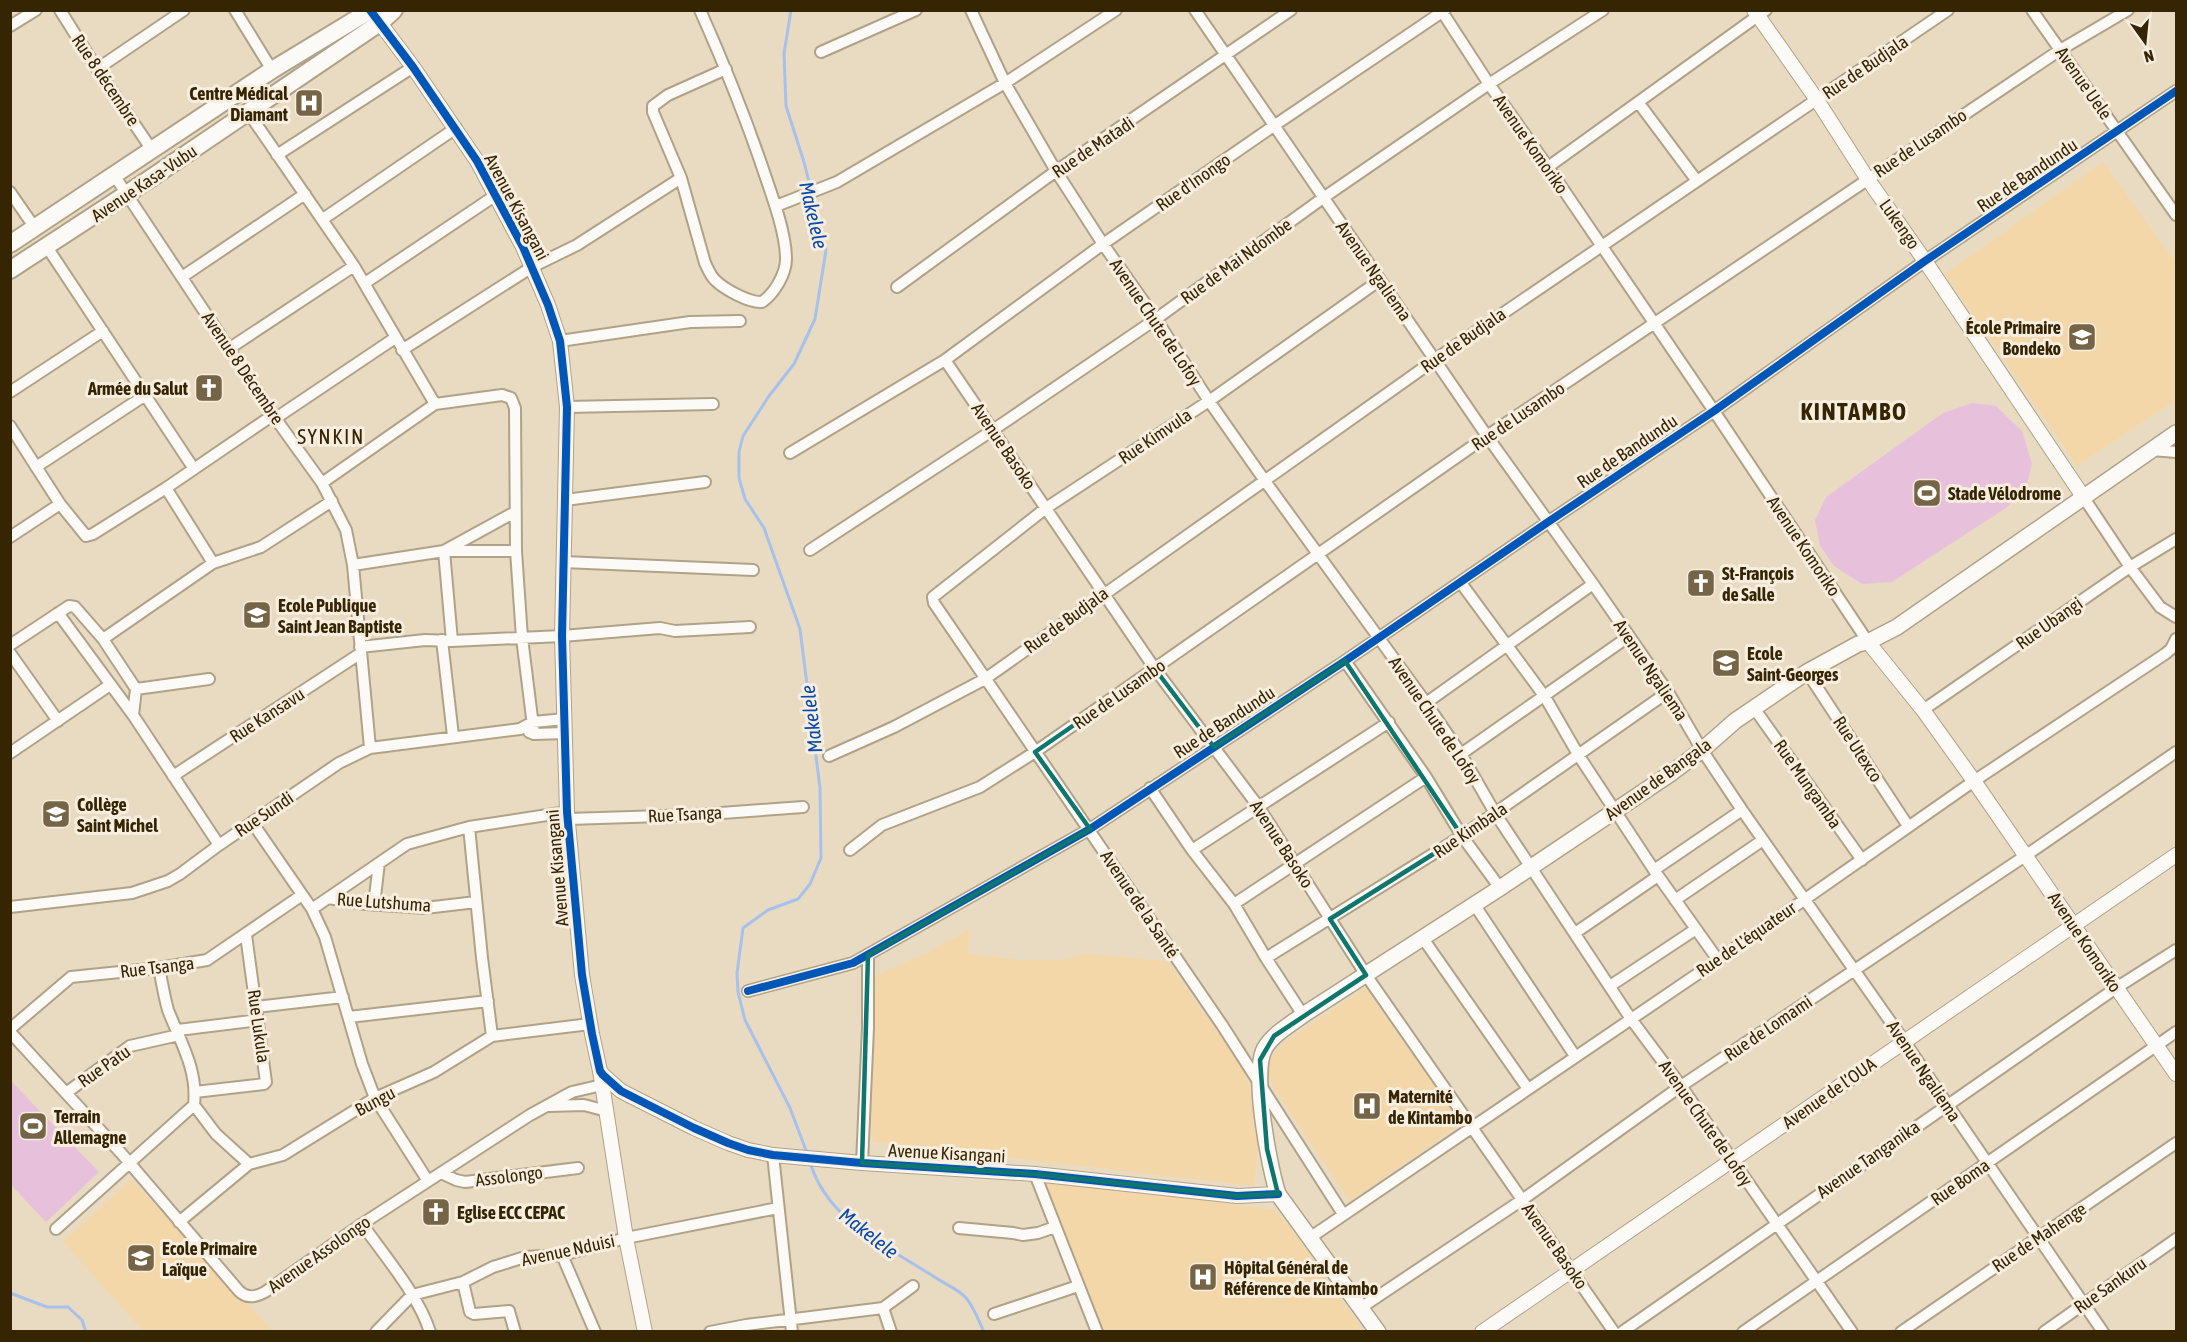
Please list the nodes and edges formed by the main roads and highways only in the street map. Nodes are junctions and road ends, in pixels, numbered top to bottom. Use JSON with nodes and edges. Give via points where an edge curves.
{"nodes":[{"id":1,"x":394,"y":10,"type":"edge"},
{"id":2,"x":373,"y":13,"type":"edge"},
{"id":3,"x":10,"y":244,"type":"edge"},
{"id":4,"x":10,"y":270,"type":"edge"},
{"id":5,"x":2176,"y":433,"type":"edge"},
{"id":6,"x":1378,"y":1332,"type":"edge"}],
"edges":[{"from":1,"to":2,"type":"main road","name":"Avenue Kasa-Vubu"},
{"from":2,"to":3,"type":"main road","name":"Avenue Kasa-Vubu","via":[[272,70]]},
{"from":2,"to":4,"type":"main road","name":"Avenue Kasa-Vubu","via":[[248,112]]},
{"from":5,"to":6,"type":"main road","name":"Avenue de Bangala","via":[[1897,627],[1807,672],[1616,810],[1274,1036],[1260,1060],[1259,1081],[1270,1166],[1278,1194]]}]}
